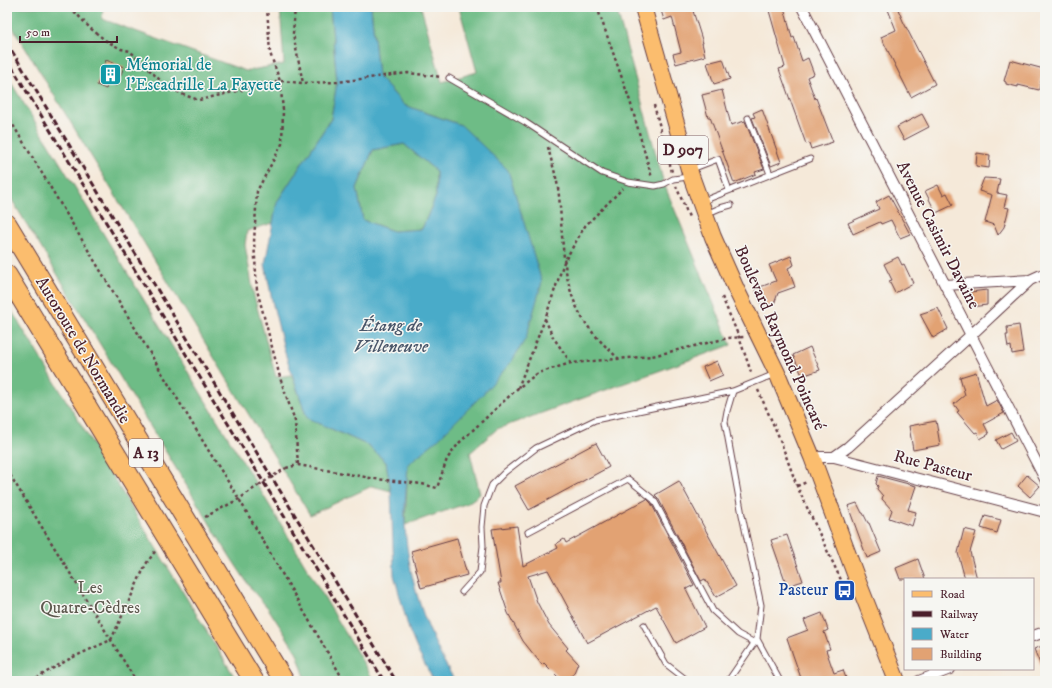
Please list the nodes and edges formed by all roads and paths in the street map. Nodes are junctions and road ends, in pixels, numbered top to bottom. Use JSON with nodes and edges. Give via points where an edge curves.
{"nodes":[{"id":1,"x":70,"y":7,"type":"edge"},
{"id":2,"x":267,"y":7,"type":"edge"},
{"id":3,"x":295,"y":7,"type":"edge"},
{"id":4,"x":597,"y":7,"type":"edge"},
{"id":5,"x":643,"y":7,"type":"edge"},
{"id":6,"x":802,"y":7,"type":"edge"},
{"id":7,"x":449,"y":78,"type":"joint"},
{"id":8,"x":280,"y":82,"type":"junction"},
{"id":9,"x":303,"y":83,"type":"junction"},
{"id":10,"x":654,"y":104,"type":"dead end"},
{"id":11,"x":7,"y":115,"type":"edge"},
{"id":12,"x":748,"y":118,"type":"dead end"},
{"id":13,"x":545,"y":135,"type":"junction"},
{"id":14,"x":810,"y":158,"type":"dead end"},
{"id":15,"x":690,"y":173,"type":"junction"},
{"id":16,"x":770,"y":174,"type":"junction"},
{"id":17,"x":673,"y":179,"type":"junction"},
{"id":18,"x":628,"y":182,"type":"junction"},
{"id":19,"x":655,"y":186,"type":"junction"},
{"id":20,"x":729,"y":190,"type":"junction"},
{"id":21,"x":732,"y":205,"type":"dead end"},
{"id":22,"x":703,"y":208,"type":"junction"},
{"id":23,"x":691,"y":222,"type":"dead end"},
{"id":24,"x":7,"y":224,"type":"edge"},
{"id":25,"x":564,"y":262,"type":"junction"},
{"id":26,"x":1044,"y":273,"type":"edge"},
{"id":27,"x":7,"y":275,"type":"edge"},
{"id":28,"x":1030,"y":280,"type":"junction"},
{"id":29,"x":945,"y":285,"type":"junction"},
{"id":30,"x":721,"y":294,"type":"dead end"},
{"id":31,"x":545,"y":319,"type":"junction"},
{"id":32,"x":972,"y":335,"type":"junction"},
{"id":33,"x":759,"y":336,"type":"junction"},
{"id":34,"x":739,"y":337,"type":"junction"},
{"id":35,"x":619,"y":360,"type":"junction"},
{"id":36,"x":572,"y":363,"type":"junction"},
{"id":37,"x":777,"y":373,"type":"junction"},
{"id":38,"x":754,"y":382,"type":"junction"},
{"id":39,"x":518,"y":388,"type":"junction"},
{"id":40,"x":733,"y":391,"type":"junction"},
{"id":41,"x":834,"y":456,"type":"junction"},
{"id":42,"x":812,"y":457,"type":"junction"},
{"id":43,"x":298,"y":465,"type":"junction"},
{"id":44,"x":7,"y":470,"type":"edge"},
{"id":45,"x":1045,"y":479,"type":"edge"},
{"id":46,"x":239,"y":499,"type":"junction"},
{"id":47,"x":1045,"y":512,"type":"edge"},
{"id":48,"x":205,"y":517,"type":"dead end"},
{"id":49,"x":528,"y":532,"type":"dead end"},
{"id":50,"x":157,"y":548,"type":"dead end"},
{"id":51,"x":842,"y":582,"type":"dead end"},
{"id":52,"x":462,"y":592,"type":"dead end"},
{"id":53,"x":644,"y":625,"type":"dead end"},
{"id":54,"x":1045,"y":632,"type":"edge"},
{"id":55,"x":1034,"y":636,"type":"edge"},
{"id":56,"x":112,"y":640,"type":"junction"},
{"id":57,"x":756,"y":641,"type":"junction"},
{"id":58,"x":947,"y":670,"type":"edge"},
{"id":59,"x":32,"y":681,"type":"edge"},
{"id":60,"x":136,"y":681,"type":"edge"},
{"id":61,"x":254,"y":681,"type":"edge"},
{"id":62,"x":284,"y":681,"type":"edge"},
{"id":63,"x":344,"y":681,"type":"edge"},
{"id":64,"x":688,"y":681,"type":"edge"},
{"id":65,"x":728,"y":681,"type":"edge"},
{"id":66,"x":780,"y":681,"type":"edge"},
{"id":67,"x":897,"y":681,"type":"edge"},
{"id":68,"x":919,"y":681,"type":"edge"}],
"edges":[{"from":1,"to":8,"type":"path","via":[[105,40],[130,51],[165,85],[184,95],[199,100]]},
{"from":2,"to":8,"type":"path","via":[[270,53]]},
{"from":3,"to":9,"type":"path","via":[[293,34]]},
{"from":4,"to":19,"type":"path","via":[[630,101]]},
{"from":5,"to":15,"type":"main road","name":"Boulevard Raymond Poincaré","number":"D 907"},
{"from":6,"to":29,"type":"street","name":"Avenue Casimir Davaine"},
{"from":7,"to":9,"type":"path","via":[[408,73],[337,82]]},
{"from":7,"to":13,"type":"lane"},
{"from":8,"to":9,"type":"path"},
{"from":8,"to":43,"type":"path","via":[[283,110],[282,144],[257,191],[254,242],[256,290],[281,381],[295,421]]},
{"from":10,"to":17,"type":"path"},
{"from":11,"to":46,"type":"path"},
{"from":12,"to":16,"type":"lane"},
{"from":13,"to":18,"type":"lane","via":[[602,173]]},
{"from":13,"to":25,"type":"path","via":[[558,188]]},
{"from":14,"to":16,"type":"lane"},
{"from":15,"to":17,"type":"lane"},
{"from":15,"to":20,"type":"lane","via":[[718,159]]},
{"from":15,"to":22,"type":"main road","name":"Boulevard Raymond Poincaré","number":"D 907"},
{"from":16,"to":20,"type":"lane"},
{"from":17,"to":19,"type":"lane"},
{"from":17,"to":23,"type":"path"},
{"from":18,"to":19,"type":"lane"},
{"from":18,"to":25,"type":"path","via":[[585,226]]},
{"from":20,"to":22,"type":"lane"},
{"from":21,"to":22,"type":"lane"},
{"from":22,"to":33,"type":"main road","name":"Boulevard Raymond Poincaré","number":"D 907","via":[[713,237]]},
{"from":24,"to":62,"type":"highway","name":"Autoroute de Normandie","number":"A 13"},
{"from":25,"to":31,"type":"path"},
{"from":25,"to":35,"type":"path","via":[[582,318]]},
{"from":26,"to":28,"type":"street"},
{"from":27,"to":61,"type":"highway","name":"Autoroute de Normandie","number":"A 13"},
{"from":28,"to":29,"type":"street"},
{"from":28,"to":32,"type":"street"},
{"from":29,"to":32,"type":"street","name":"Avenue Casimir Davaine"},
{"from":30,"to":34,"type":"path"},
{"from":31,"to":36,"type":"path","via":[[553,337]]},
{"from":31,"to":39,"type":"path"},
{"from":32,"to":41,"type":"street","via":[[848,447]]},
{"from":32,"to":45,"type":"street","name":"Avenue Casimir Davaine"},
{"from":33,"to":34,"type":"path"},
{"from":33,"to":37,"type":"main road","name":"Boulevard Raymond Poincaré","number":"D 907"},
{"from":34,"to":35,"type":"path","via":[[652,356]]},
{"from":34,"to":38,"type":"path"},
{"from":35,"to":36,"type":"path"},
{"from":36,"to":39,"type":"path","via":[[538,373]]},
{"from":37,"to":38,"type":"lane"},
{"from":37,"to":42,"type":"main road","name":"Boulevard Raymond Poincaré","number":"D 907"},
{"from":38,"to":40,"type":"lane"},
{"from":38,"to":51,"type":"path","via":[[779,437],[797,486]]},
{"from":39,"to":43,"type":"path","via":[[460,443],[448,459],[437,488]]},
{"from":40,"to":52,"type":"lane","via":[[595,420],[536,448],[492,485],[484,506],[480,572]]},
{"from":40,"to":57,"type":"lane","via":[[726,422],[761,604]]},
{"from":41,"to":42,"type":"street","name":"Rue Pasteur"},
{"from":41,"to":47,"type":"street","name":"Rue Pasteur"},
{"from":42,"to":67,"type":"main road","name":"Boulevard Raymond Poincaré","number":"D 907"},
{"from":43,"to":46,"type":"path","bridge":true,"via":[[286,468]]},
{"from":44,"to":56,"type":"path"},
{"from":46,"to":48,"type":"path"},
{"from":46,"to":63,"type":"path"},
{"from":49,"to":57,"type":"lane","via":[[628,479],[654,500],[713,611],[738,634]]},
{"from":50,"to":56,"type":"path","via":[[146,564]]},
{"from":53,"to":64,"type":"lane","via":[[666,664]]},
{"from":54,"to":55,"type":"street"},
{"from":56,"to":59,"type":"path","via":[[71,658]]},
{"from":56,"to":60,"type":"path"},
{"from":57,"to":65,"type":"lane"},
{"from":57,"to":66,"type":"lane"},
{"from":58,"to":68,"type":"street"}]}
